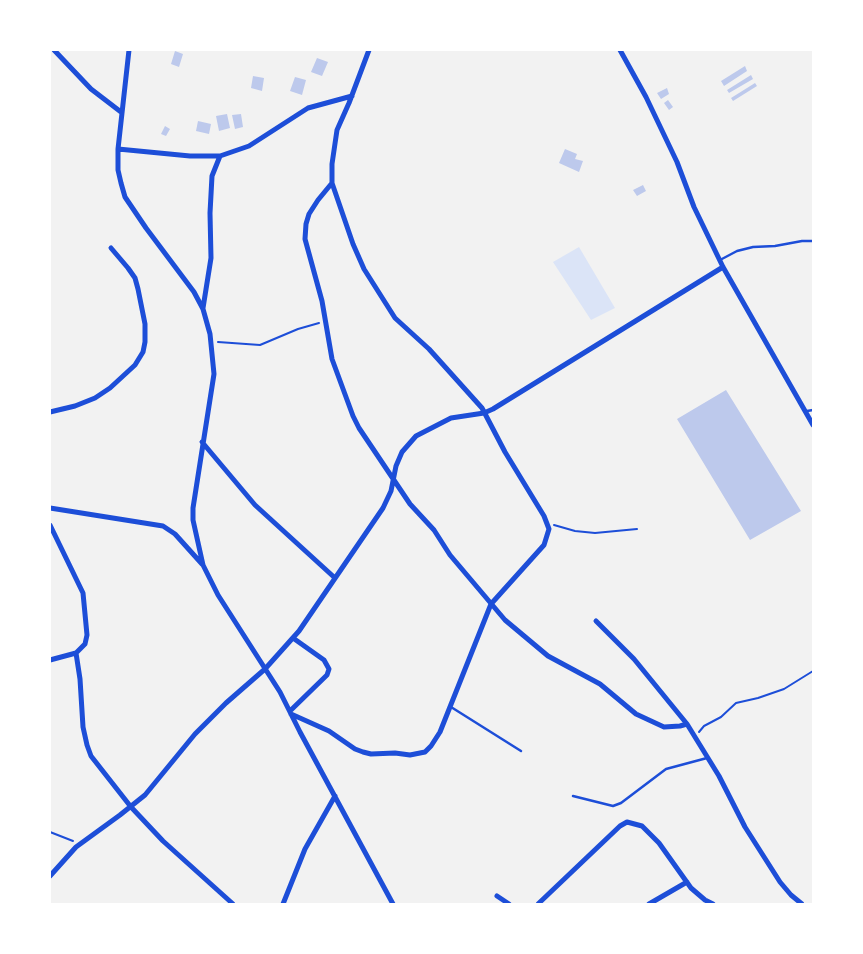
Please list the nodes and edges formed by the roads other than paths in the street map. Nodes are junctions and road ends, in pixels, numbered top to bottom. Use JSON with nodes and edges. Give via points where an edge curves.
{"nodes":[{"id":1,"x":54,"y":50,"type":"edge"},
{"id":2,"x":129,"y":50,"type":"edge"},
{"id":3,"x":369,"y":50,"type":"edge"},
{"id":4,"x":620,"y":50,"type":"edge"},
{"id":5,"x":352,"y":96,"type":"junction"},
{"id":6,"x":121,"y":112,"type":"junction"},
{"id":7,"x":118,"y":149,"type":"junction"},
{"id":8,"x":220,"y":156,"type":"junction"},
{"id":9,"x":332,"y":183,"type":"junction"},
{"id":10,"x":813,"y":241,"type":"edge"},
{"id":11,"x":111,"y":248,"type":"dead end"},
{"id":12,"x":720,"y":260,"type":"junction"},
{"id":13,"x":723,"y":267,"type":"junction"},
{"id":14,"x":203,"y":309,"type":"junction"},
{"id":15,"x":813,"y":410,"type":"edge"},
{"id":16,"x":50,"y":412,"type":"edge"},
{"id":17,"x":805,"y":412,"type":"junction"},
{"id":18,"x":484,"y":413,"type":"junction"},
{"id":19,"x":813,"y":425,"type":"edge"},
{"id":20,"x":202,"y":442,"type":"junction"},
{"id":21,"x":394,"y":479,"type":"junction"},
{"id":22,"x":50,"y":508,"type":"edge"},
{"id":23,"x":50,"y":525,"type":"edge"},
{"id":24,"x":203,"y":565,"type":"junction"},
{"id":25,"x":335,"y":578,"type":"junction"},
{"id":26,"x":491,"y":604,"type":"junction"},
{"id":27,"x":596,"y":621,"type":"dead end"},
{"id":28,"x":293,"y":638,"type":"junction"},
{"id":29,"x":76,"y":653,"type":"junction"},
{"id":30,"x":50,"y":660,"type":"edge"},
{"id":31,"x":266,"y":669,"type":"junction"},
{"id":32,"x":451,"y":707,"type":"junction"},
{"id":33,"x":290,"y":713,"type":"junction"},
{"id":34,"x":687,"y":724,"type":"junction"},
{"id":35,"x":521,"y":751,"type":"dead end"},
{"id":36,"x":709,"y":758,"type":"junction"},
{"id":37,"x":335,"y":796,"type":"junction"},
{"id":38,"x":573,"y":796,"type":"dead end"},
{"id":39,"x":131,"y":807,"type":"junction"},
{"id":40,"x":50,"y":876,"type":"edge"},
{"id":41,"x":686,"y":882,"type":"junction"},
{"id":42,"x":497,"y":896,"type":"dead end"},
{"id":43,"x":233,"y":904,"type":"edge"},
{"id":44,"x":283,"y":904,"type":"edge"},
{"id":45,"x":393,"y":904,"type":"edge"},
{"id":46,"x":509,"y":904,"type":"edge"},
{"id":47,"x":538,"y":904,"type":"edge"},
{"id":48,"x":649,"y":904,"type":"edge"},
{"id":49,"x":713,"y":904,"type":"edge"},
{"id":50,"x":802,"y":904,"type":"edge"}],
"edges":[{"from":1,"to":6,"type":"street","via":[[91,89]]},
{"from":2,"to":6,"type":"street"},
{"from":3,"to":5,"type":"street"},
{"from":4,"to":12,"type":"street","via":[[677,162],[694,207]]},
{"from":5,"to":8,"type":"street","via":[[308,108],[250,146]]},
{"from":5,"to":9,"type":"street","via":[[337,130]]},
{"from":6,"to":7,"type":"street"},
{"from":7,"to":8,"type":"street"},
{"from":7,"to":14,"type":"street","via":[[118,170],[125,197],[184,276]]},
{"from":8,"to":14,"type":"street","via":[[212,176],[211,258]]},
{"from":9,"to":18,"type":"street","via":[[359,259],[395,318],[429,349]]},
{"from":9,"to":21,"type":"street","via":[[309,214],[305,239],[322,301],[332,359],[353,416]]},
{"from":10,"to":12,"type":"lane","via":[[752,246]]},
{"from":11,"to":16,"type":"street","via":[[135,278],[145,324],[143,352],[135,365],[95,398]]},
{"from":12,"to":13,"type":"street"},
{"from":13,"to":17,"type":"street"},
{"from":13,"to":18,"type":"street"},
{"from":14,"to":20,"type":"street","via":[[214,374]]},
{"from":15,"to":17,"type":"lane"},
{"from":17,"to":19,"type":"street"},
{"from":18,"to":21,"type":"street","via":[[451,418],[416,436],[402,452]]},
{"from":18,"to":26,"type":"street","via":[[548,522],[544,545]]},
{"from":20,"to":24,"type":"street","via":[[193,520]]},
{"from":20,"to":25,"type":"street","via":[[255,505]]},
{"from":21,"to":25,"type":"street","via":[[383,508]]},
{"from":21,"to":26,"type":"street","via":[[410,504]]},
{"from":22,"to":24,"type":"street","via":[[163,526],[175,534]]},
{"from":23,"to":29,"type":"street","via":[[83,593],[87,640]]},
{"from":24,"to":31,"type":"street","via":[[218,595]]},
{"from":25,"to":28,"type":"street"},
{"from":26,"to":32,"type":"street"},
{"from":26,"to":34,"type":"street","via":[[545,653],[600,684],[636,714],[664,727]]},
{"from":27,"to":34,"type":"street","via":[[634,659]]},
{"from":28,"to":31,"type":"street"},
{"from":28,"to":33,"type":"street","via":[[324,660],[329,669]]},
{"from":29,"to":30,"type":"street"},
{"from":29,"to":39,"type":"street","via":[[87,745],[91,756]]},
{"from":31,"to":33,"type":"street"},
{"from":31,"to":39,"type":"street","via":[[214,715]]},
{"from":32,"to":33,"type":"street","via":[[431,746],[424,752],[410,755],[363,752]]},
{"from":32,"to":35,"type":"lane"},
{"from":33,"to":37,"type":"street"},
{"from":34,"to":36,"type":"street"},
{"from":36,"to":38,"type":"lane","via":[[666,769],[613,806]]},
{"from":36,"to":50,"type":"street","via":[[780,882]]},
{"from":37,"to":44,"type":"street","via":[[305,849]]},
{"from":37,"to":45,"type":"street"},
{"from":39,"to":40,"type":"street","via":[[80,844]]},
{"from":39,"to":43,"type":"street"},
{"from":41,"to":47,"type":"street","via":[[659,843],[642,826],[627,822]]},
{"from":41,"to":48,"type":"street"},
{"from":41,"to":49,"type":"street"},
{"from":42,"to":46,"type":"street"}]}
